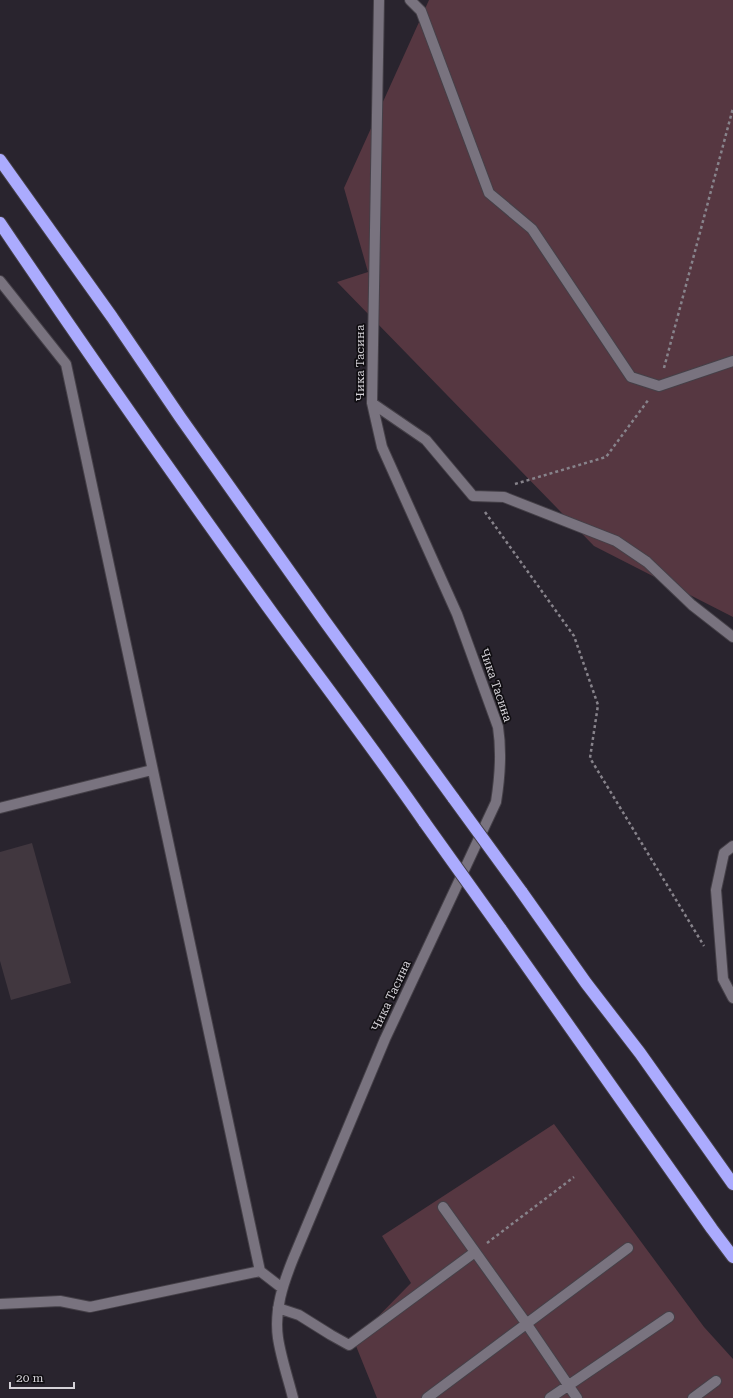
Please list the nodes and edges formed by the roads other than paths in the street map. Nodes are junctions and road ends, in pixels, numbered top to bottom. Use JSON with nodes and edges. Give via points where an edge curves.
{"nodes":[{"id":1,"x":379,"y":0,"type":"edge"},
{"id":2,"x":410,"y":0,"type":"edge"},
{"id":3,"x":0,"y":160,"type":"edge"},
{"id":4,"x":0,"y":223,"type":"edge"},
{"id":5,"x":0,"y":281,"type":"edge"},
{"id":6,"x":733,"y":361,"type":"edge"},
{"id":7,"x":372,"y":403,"type":"junction"},
{"id":8,"x":733,"y":637,"type":"edge"},
{"id":9,"x":152,"y":770,"type":"junction"},
{"id":10,"x":0,"y":808,"type":"edge"},
{"id":11,"x":733,"y":846,"type":"edge"},
{"id":12,"x":733,"y":998,"type":"edge"},
{"id":13,"x":733,"y":1184,"type":"edge"},
{"id":14,"x":443,"y":1207,"type":"dead end"},
{"id":15,"x":628,"y":1248,"type":"dead end"},
{"id":16,"x":475,"y":1252,"type":"junction"},
{"id":17,"x":733,"y":1257,"type":"edge"},
{"id":18,"x":260,"y":1271,"type":"junction"},
{"id":19,"x":282,"y":1288,"type":"junction"},
{"id":20,"x":0,"y":1304,"type":"edge"},
{"id":21,"x":278,"y":1308,"type":"junction"},
{"id":22,"x":669,"y":1317,"type":"dead end"},
{"id":23,"x":526,"y":1323,"type":"junction"},
{"id":24,"x":716,"y":1381,"type":"dead end"},
{"id":25,"x":569,"y":1386,"type":"junction"},
{"id":26,"x":293,"y":1398,"type":"edge"},
{"id":27,"x":427,"y":1398,"type":"edge"},
{"id":28,"x":550,"y":1398,"type":"edge"},
{"id":29,"x":577,"y":1398,"type":"edge"},
{"id":30,"x":693,"y":1398,"type":"edge"}],
"edges":[{"from":1,"to":7,"type":"street","name":"Чика Тасина"},
{"from":2,"to":6,"type":"street","via":[[421,11],[489,193],[532,229],[631,377],[659,386]]},
{"from":3,"to":13,"type":"highway","bridge":true,"via":[[297,582]]},
{"from":4,"to":17,"type":"highway","bridge":true,"via":[[218,537],[375,751]]},
{"from":5,"to":9,"type":"street","via":[[66,364]]},
{"from":7,"to":8,"type":"street","via":[[426,440],[473,496],[504,497],[616,541],[647,562],[692,605]]},
{"from":7,"to":19,"type":"street","name":"Чика Тасина","via":[[382,448],[458,614],[498,727],[501,745],[500,782],[496,802],[385,1039]]},
{"from":9,"to":10,"type":"street"},
{"from":9,"to":18,"type":"street"},
{"from":11,"to":12,"type":"street","via":[[724,853],[716,890],[723,979]]},
{"from":14,"to":16,"type":"street"},
{"from":15,"to":23,"type":"street"},
{"from":16,"to":21,"type":"street","via":[[349,1345],[330,1336],[299,1315]]},
{"from":16,"to":23,"type":"street"},
{"from":18,"to":19,"type":"street"},
{"from":18,"to":20,"type":"street","via":[[90,1307],[60,1301]]},
{"from":19,"to":21,"type":"street","name":"Чика Тасина"},
{"from":21,"to":26,"type":"street","name":"Чика Тасина","via":[[278,1337]]},
{"from":22,"to":25,"type":"street"},
{"from":23,"to":25,"type":"street"},
{"from":23,"to":27,"type":"street"},
{"from":24,"to":30,"type":"street"},
{"from":25,"to":28,"type":"street"},
{"from":25,"to":29,"type":"street"}]}
